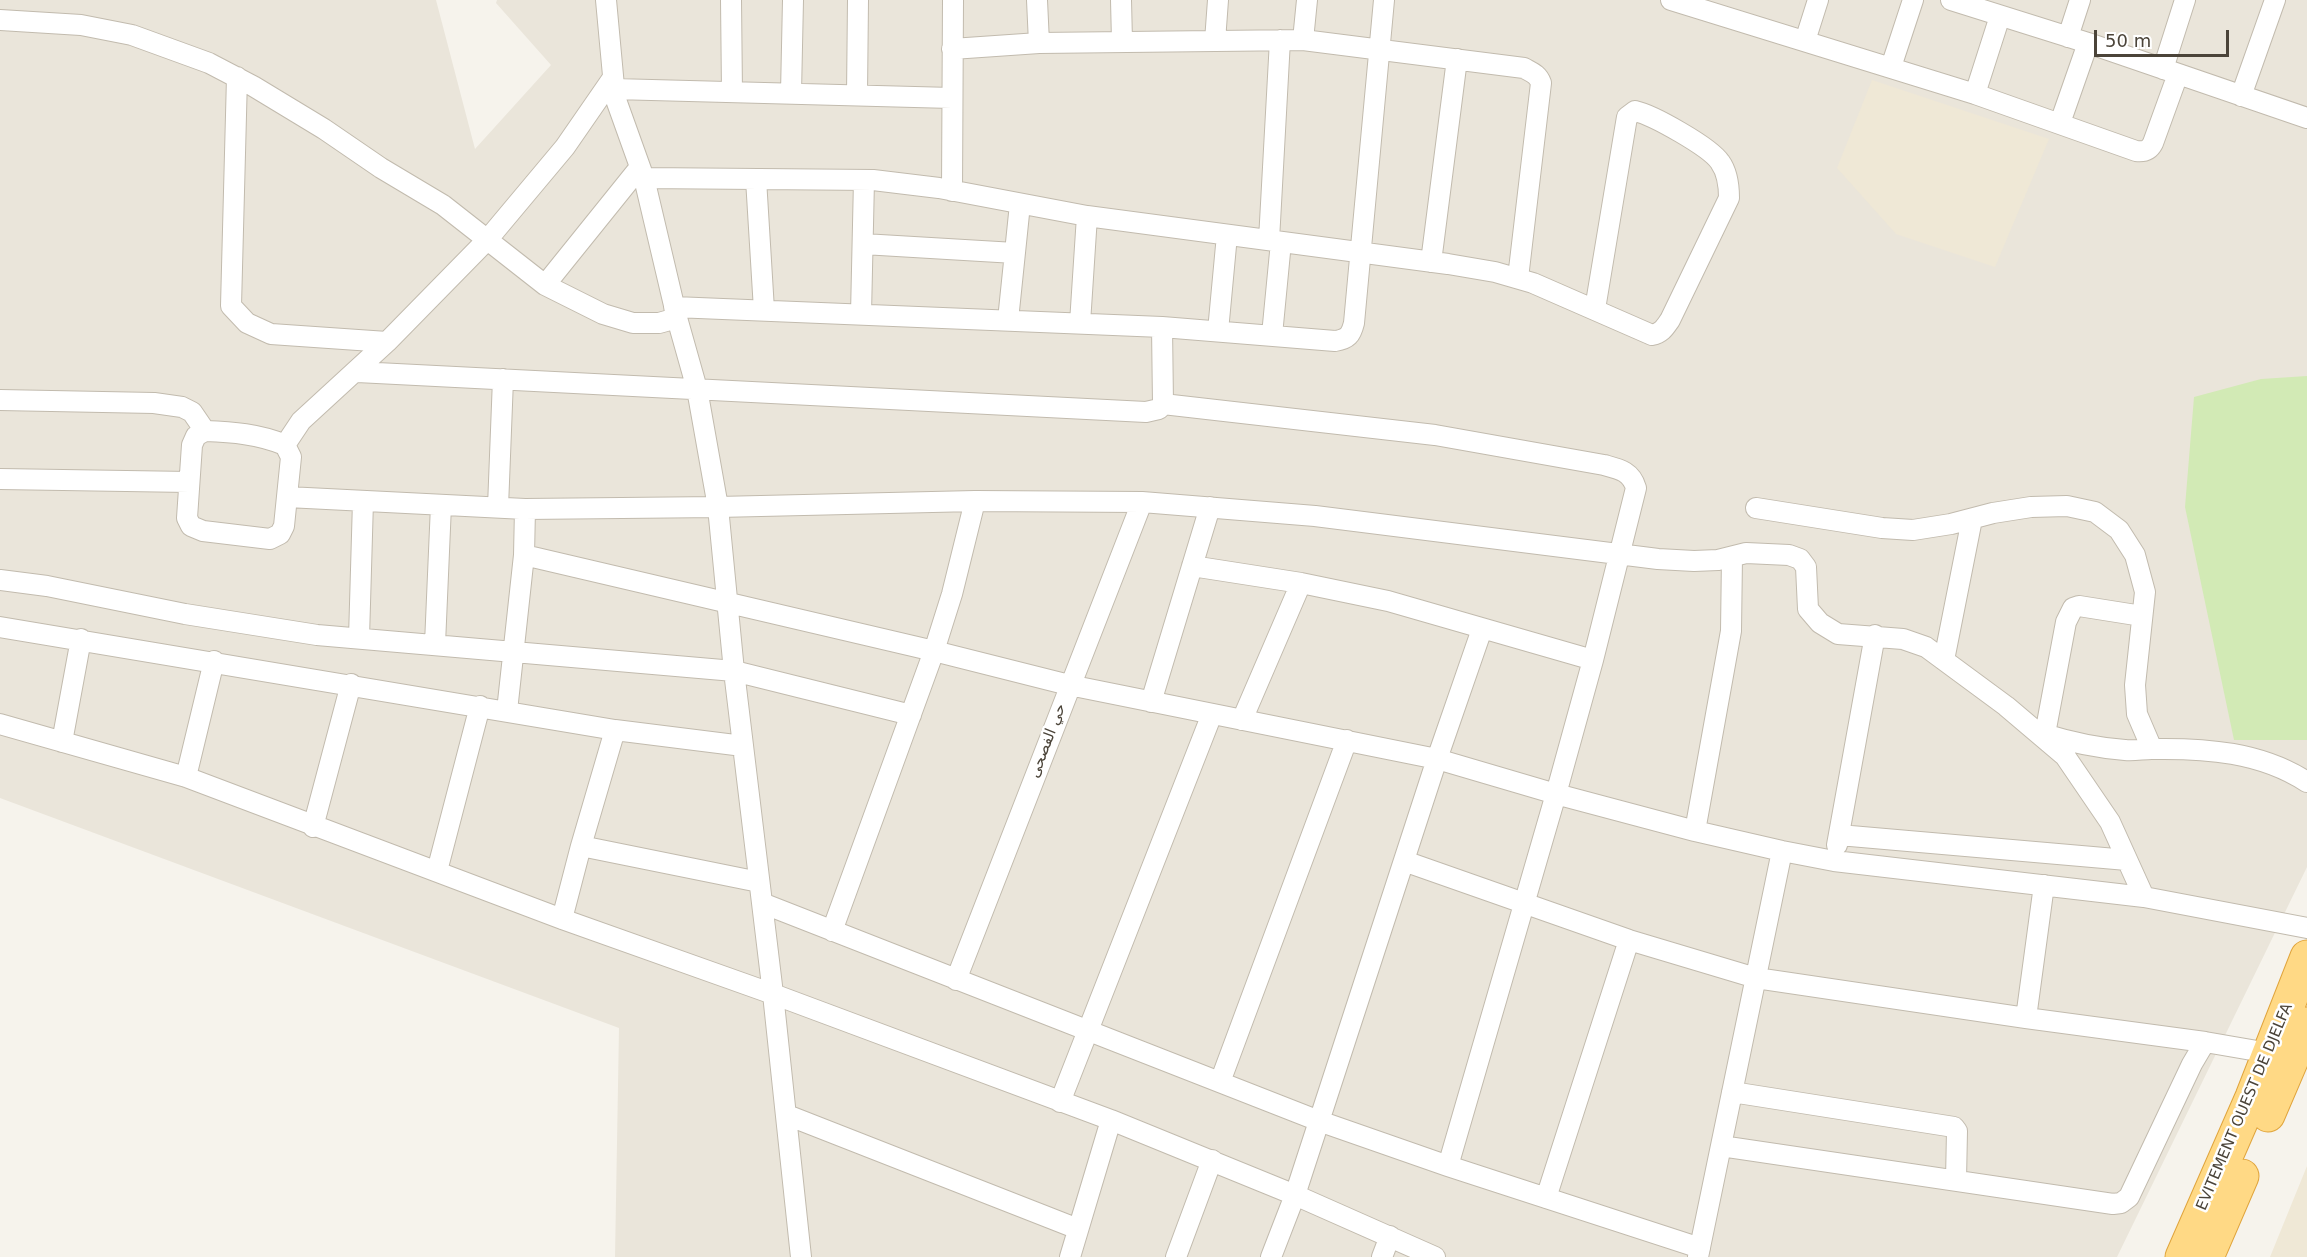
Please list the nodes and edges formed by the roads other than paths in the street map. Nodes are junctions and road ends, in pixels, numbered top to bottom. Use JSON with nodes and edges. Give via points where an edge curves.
{"nodes":[{"id":1,"x":730,"y":0,"type":"edge"},
{"id":2,"x":793,"y":0,"type":"edge"},
{"id":3,"x":858,"y":0,"type":"edge"},
{"id":4,"x":952,"y":0,"type":"edge"},
{"id":5,"x":1037,"y":0,"type":"edge"},
{"id":6,"x":1121,"y":0,"type":"edge"},
{"id":7,"x":1218,"y":0,"type":"edge"},
{"id":8,"x":1307,"y":0,"type":"edge"},
{"id":9,"x":1384,"y":0,"type":"edge"},
{"id":10,"x":1671,"y":0,"type":"edge"},
{"id":11,"x":1818,"y":0,"type":"edge"},
{"id":12,"x":1914,"y":0,"type":"edge"},
{"id":13,"x":1951,"y":0,"type":"edge"},
{"id":14,"x":2080,"y":0,"type":"edge"},
{"id":15,"x":2184,"y":0,"type":"edge"},
{"id":16,"x":2275,"y":0,"type":"edge"},
{"id":17,"x":612,"y":1,"type":"edge"},
{"id":18,"x":1980,"y":5,"type":"edge"},
{"id":19,"x":1722,"y":7,"type":"edge"},
{"id":20,"x":2000,"y":16,"type":"junction"},
{"id":21,"x":0,"y":20,"type":"edge"},
{"id":22,"x":2068,"y":37,"type":"junction"},
{"id":23,"x":1280,"y":40,"type":"junction"},
{"id":24,"x":1303,"y":40,"type":"junction"},
{"id":25,"x":1122,"y":41,"type":"junction"},
{"id":26,"x":1215,"y":41,"type":"junction"},
{"id":27,"x":1805,"y":41,"type":"junction"},
{"id":28,"x":1039,"y":43,"type":"junction"},
{"id":29,"x":2088,"y":43,"type":"junction"},
{"id":30,"x":952,"y":49,"type":"junction"},
{"id":31,"x":1380,"y":49,"type":"junction"},
{"id":32,"x":1457,"y":59,"type":"junction"},
{"id":33,"x":1891,"y":67,"type":"junction"},
{"id":34,"x":2170,"y":71,"type":"junction"},
{"id":35,"x":237,"y":77,"type":"junction"},
{"id":36,"x":613,"y":83,"type":"junction"},
{"id":37,"x":732,"y":92,"type":"junction"},
{"id":38,"x":791,"y":93,"type":"junction"},
{"id":39,"x":1975,"y":94,"type":"junction"},
{"id":40,"x":857,"y":95,"type":"junction"},
{"id":41,"x":2241,"y":96,"type":"junction"},
{"id":42,"x":952,"y":98,"type":"junction"},
{"id":43,"x":2306,"y":115,"type":"edge"},
{"id":44,"x":2060,"y":123,"type":"junction"},
{"id":45,"x":642,"y":173,"type":"junction"},
{"id":46,"x":756,"y":179,"type":"junction"},
{"id":47,"x":864,"y":180,"type":"junction"},
{"id":48,"x":952,"y":191,"type":"junction"},
{"id":49,"x":1020,"y":204,"type":"junction"},
{"id":50,"x":1087,"y":216,"type":"junction"},
{"id":51,"x":1227,"y":235,"type":"junction"},
{"id":52,"x":488,"y":240,"type":"junction"},
{"id":53,"x":1275,"y":241,"type":"junction"},
{"id":54,"x":863,"y":244,"type":"junction"},
{"id":55,"x":1361,"y":252,"type":"junction"},
{"id":56,"x":1015,"y":253,"type":"junction"},
{"id":57,"x":1431,"y":262,"type":"junction"},
{"id":58,"x":1518,"y":278,"type":"junction"},
{"id":59,"x":545,"y":285,"type":"junction"},
{"id":60,"x":1595,"y":309,"type":"junction"},
{"id":61,"x":764,"y":310,"type":"junction"},
{"id":62,"x":675,"y":312,"type":"junction"},
{"id":63,"x":861,"y":314,"type":"junction"},
{"id":64,"x":1008,"y":320,"type":"junction"},
{"id":65,"x":1080,"y":323,"type":"junction"},
{"id":66,"x":1162,"y":327,"type":"junction"},
{"id":67,"x":1218,"y":331,"type":"junction"},
{"id":68,"x":1272,"y":335,"type":"junction"},
{"id":69,"x":387,"y":342,"type":"junction"},
{"id":70,"x":357,"y":372,"type":"junction"},
{"id":71,"x":503,"y":379,"type":"junction"},
{"id":72,"x":697,"y":389,"type":"junction"},
{"id":73,"x":0,"y":400,"type":"edge"},
{"id":74,"x":1163,"y":404,"type":"junction"},
{"id":75,"x":205,"y":430,"type":"junction"},
{"id":76,"x":285,"y":445,"type":"junction"},
{"id":77,"x":0,"y":479,"type":"edge"},
{"id":78,"x":189,"y":482,"type":"junction"},
{"id":79,"x":287,"y":497,"type":"junction"},
{"id":80,"x":363,"y":501,"type":"junction"},
{"id":81,"x":975,"y":501,"type":"junction"},
{"id":82,"x":1142,"y":502,"type":"junction"},
{"id":83,"x":441,"y":505,"type":"junction"},
{"id":84,"x":498,"y":507,"type":"junction"},
{"id":85,"x":718,"y":507,"type":"junction"},
{"id":86,"x":1210,"y":507,"type":"junction"},
{"id":87,"x":1756,"y":508,"type":"dead end"},
{"id":88,"x":525,"y":509,"type":"junction"},
{"id":89,"x":1972,"y":519,"type":"junction"},
{"id":90,"x":1620,"y":553,"type":"junction"},
{"id":91,"x":524,"y":555,"type":"junction"},
{"id":92,"x":1732,"y":557,"type":"junction"},
{"id":93,"x":1192,"y":566,"type":"junction"},
{"id":94,"x":0,"y":580,"type":"edge"},
{"id":95,"x":1301,"y":583,"type":"junction"},
{"id":96,"x":728,"y":603,"type":"junction"},
{"id":97,"x":2142,"y":616,"type":"junction"},
{"id":98,"x":0,"y":627,"type":"edge"},
{"id":99,"x":1482,"y":629,"type":"junction"},
{"id":100,"x":1875,"y":635,"type":"junction"},
{"id":101,"x":359,"y":638,"type":"junction"},
{"id":102,"x":81,"y":639,"type":"junction"},
{"id":103,"x":435,"y":644,"type":"junction"},
{"id":104,"x":512,"y":651,"type":"junction"},
{"id":105,"x":934,"y":651,"type":"junction"},
{"id":106,"x":1593,"y":660,"type":"junction"},
{"id":107,"x":1944,"y":660,"type":"junction"},
{"id":108,"x":214,"y":661,"type":"junction"},
{"id":109,"x":734,"y":671,"type":"junction"},
{"id":110,"x":351,"y":684,"type":"junction"},
{"id":111,"x":1069,"y":685,"type":"junction"},
{"id":112,"x":1151,"y":702,"type":"junction"},
{"id":113,"x":480,"y":706,"type":"junction"},
{"id":114,"x":507,"y":711,"type":"junction"},
{"id":115,"x":1212,"y":714,"type":"junction"},
{"id":116,"x":911,"y":715,"type":"junction"},
{"id":117,"x":1242,"y":720,"type":"junction"},
{"id":118,"x":0,"y":724,"type":"edge"},
{"id":119,"x":615,"y":730,"type":"junction"},
{"id":120,"x":2042,"y":733,"type":"junction"},
{"id":121,"x":1347,"y":740,"type":"junction"},
{"id":122,"x":62,"y":742,"type":"junction"},
{"id":123,"x":743,"y":746,"type":"junction"},
{"id":124,"x":2152,"y":749,"type":"junction"},
{"id":125,"x":1437,"y":759,"type":"junction"},
{"id":126,"x":186,"y":777,"type":"junction"},
{"id":127,"x":2307,"y":782,"type":"edge"},
{"id":128,"x":1556,"y":794,"type":"junction"},
{"id":129,"x":313,"y":826,"type":"junction"},
{"id":130,"x":1695,"y":831,"type":"junction"},
{"id":131,"x":1839,"y":835,"type":"junction"},
{"id":132,"x":581,"y":846,"type":"junction"},
{"id":133,"x":1782,"y":851,"type":"junction"},
{"id":134,"x":2127,"y":860,"type":"junction"},
{"id":135,"x":1404,"y":861,"type":"junction"},
{"id":136,"x":1834,"y":861,"type":"junction"},
{"id":137,"x":437,"y":871,"type":"junction"},
{"id":138,"x":759,"y":882,"type":"junction"},
{"id":139,"x":2044,"y":885,"type":"junction"},
{"id":140,"x":2144,"y":897,"type":"junction"},
{"id":141,"x":762,"y":903,"type":"junction"},
{"id":142,"x":1524,"y":904,"type":"junction"},
{"id":143,"x":562,"y":919,"type":"junction"},
{"id":144,"x":2307,"y":928,"type":"edge"},
{"id":145,"x":832,"y":931,"type":"junction"},
{"id":146,"x":1629,"y":940,"type":"junction"},
{"id":147,"x":2307,"y":957,"type":"edge"},
{"id":148,"x":1756,"y":978,"type":"junction"},
{"id":149,"x":956,"y":980,"type":"junction"},
{"id":150,"x":773,"y":993,"type":"junction"},
{"id":151,"x":2026,"y":1018,"type":"junction"},
{"id":152,"x":2307,"y":1024,"type":"edge"},
{"id":153,"x":1089,"y":1031,"type":"junction"},
{"id":154,"x":2205,"y":1042,"type":"junction"},
{"id":155,"x":2269,"y":1053,"type":"junction"},
{"id":156,"x":1220,"y":1082,"type":"junction"},
{"id":157,"x":1732,"y":1092,"type":"junction"},
{"id":158,"x":1060,"y":1101,"type":"junction"},
{"id":159,"x":787,"y":1115,"type":"junction"},
{"id":160,"x":1111,"y":1120,"type":"junction"},
{"id":161,"x":1319,"y":1120,"type":"junction"},
{"id":162,"x":1721,"y":1146,"type":"junction"},
{"id":163,"x":1212,"y":1161,"type":"junction"},
{"id":164,"x":1448,"y":1166,"type":"junction"},
{"id":165,"x":1956,"y":1180,"type":"junction"},
{"id":166,"x":1295,"y":1195,"type":"junction"},
{"id":167,"x":1546,"y":1198,"type":"junction"},
{"id":168,"x":1078,"y":1229,"type":"junction"},
{"id":169,"x":1390,"y":1236,"type":"junction"},
{"id":170,"x":1699,"y":1253,"type":"edge"},
{"id":171,"x":801,"y":1257,"type":"edge"},
{"id":172,"x":1070,"y":1257,"type":"edge"},
{"id":173,"x":1176,"y":1257,"type":"edge"},
{"id":174,"x":1271,"y":1257,"type":"edge"},
{"id":175,"x":1382,"y":1257,"type":"edge"},
{"id":176,"x":1435,"y":1257,"type":"edge"},
{"id":177,"x":2182,"y":1257,"type":"edge"},
{"id":178,"x":2207,"y":1257,"type":"edge"}],
"edges":[{"from":1,"to":37,"type":"street"},
{"from":2,"to":38,"type":"street"},
{"from":3,"to":40,"type":"street"},
{"from":4,"to":30,"type":"street"},
{"from":5,"to":28,"type":"street"},
{"from":6,"to":25,"type":"street"},
{"from":7,"to":26,"type":"street"},
{"from":8,"to":24,"type":"street"},
{"from":9,"to":31,"type":"street"},
{"from":10,"to":19,"type":"street"},
{"from":11,"to":27,"type":"street"},
{"from":12,"to":33,"type":"street"},
{"from":13,"to":18,"type":"street"},
{"from":14,"to":22,"type":"street"},
{"from":15,"to":34,"type":"street"},
{"from":16,"to":41,"type":"street"},
{"from":17,"to":36,"type":"street"},
{"from":18,"to":20,"type":"street"},
{"from":19,"to":27,"type":"street"},
{"from":20,"to":22,"type":"street"},
{"from":20,"to":39,"type":"street"},
{"from":21,"to":35,"type":"street","via":[[81,25],[132,35]]},
{"from":22,"to":29,"type":"street"},
{"from":23,"to":24,"type":"street"},
{"from":23,"to":26,"type":"street"},
{"from":23,"to":53,"type":"street"},
{"from":24,"to":31,"type":"street"},
{"from":25,"to":26,"type":"street"},
{"from":25,"to":28,"type":"street"},
{"from":27,"to":33,"type":"street"},
{"from":28,"to":30,"type":"street"},
{"from":29,"to":34,"type":"street"},
{"from":29,"to":44,"type":"street"},
{"from":30,"to":42,"type":"street"},
{"from":31,"to":32,"type":"street"},
{"from":31,"to":55,"type":"street"},
{"from":32,"to":57,"type":"street"},
{"from":32,"to":58,"type":"street","via":[[1524,68],[1539,78]]},
{"from":33,"to":39,"type":"street"},
{"from":34,"to":41,"type":"street"},
{"from":34,"to":44,"type":"street","via":[[2150,149],[2136,151]]},
{"from":35,"to":52,"type":"street","via":[[443,205]]},
{"from":35,"to":69,"type":"street","via":[[231,306],[247,323],[271,334]]},
{"from":36,"to":37,"type":"street"},
{"from":36,"to":45,"type":"street"},
{"from":36,"to":52,"type":"street"},
{"from":37,"to":38,"type":"street"},
{"from":38,"to":40,"type":"street"},
{"from":39,"to":44,"type":"street"},
{"from":40,"to":42,"type":"street"},
{"from":41,"to":43,"type":"street"},
{"from":42,"to":48,"type":"street"},
{"from":45,"to":46,"type":"street"},
{"from":45,"to":59,"type":"street"},
{"from":45,"to":62,"type":"street"},
{"from":46,"to":47,"type":"street"},
{"from":46,"to":61,"type":"street"},
{"from":47,"to":48,"type":"street"},
{"from":47,"to":54,"type":"street"},
{"from":48,"to":49,"type":"street"},
{"from":49,"to":50,"type":"street"},
{"from":49,"to":56,"type":"street"},
{"from":50,"to":51,"type":"street"},
{"from":50,"to":65,"type":"street"},
{"from":51,"to":53,"type":"street"},
{"from":51,"to":67,"type":"street"},
{"from":52,"to":59,"type":"street"},
{"from":52,"to":69,"type":"street"},
{"from":53,"to":55,"type":"street"},
{"from":53,"to":68,"type":"street"},
{"from":54,"to":56,"type":"street"},
{"from":54,"to":63,"type":"street"},
{"from":55,"to":57,"type":"street"},
{"from":55,"to":68,"type":"street","via":[[1351,334],[1335,341]]},
{"from":56,"to":64,"type":"street"},
{"from":57,"to":58,"type":"street"},
{"from":58,"to":60,"type":"street"},
{"from":59,"to":62,"type":"street","via":[[603,314],[633,323],[658,323]]},
{"from":60,"to":60,"type":"street","via":[[1644,332],[1658,334],[1670,320],[1729,198],[1726,174],[1716,157],[1644,113],[1635,111],[1627,117]]},
{"from":61,"to":62,"type":"street"},
{"from":61,"to":63,"type":"street"},
{"from":62,"to":72,"type":"street"},
{"from":63,"to":64,"type":"street"},
{"from":64,"to":65,"type":"street"},
{"from":65,"to":66,"type":"street"},
{"from":66,"to":67,"type":"street"},
{"from":66,"to":74,"type":"street"},
{"from":67,"to":68,"type":"street"},
{"from":69,"to":70,"type":"street"},
{"from":70,"to":71,"type":"street"},
{"from":70,"to":76,"type":"street","via":[[301,421]]},
{"from":71,"to":72,"type":"street"},
{"from":71,"to":84,"type":"street"},
{"from":72,"to":74,"type":"street","via":[[1146,412]]},
{"from":72,"to":85,"type":"street"},
{"from":73,"to":75,"type":"street","via":[[154,402],[192,412]]},
{"from":74,"to":90,"type":"street","via":[[1435,435],[1618,469],[1627,472],[1636,488]]},
{"from":75,"to":76,"type":"street","via":[[242,433]]},
{"from":75,"to":78,"type":"street","via":[[192,445]]},
{"from":76,"to":79,"type":"street","via":[[291,457]]},
{"from":77,"to":78,"type":"street"},
{"from":78,"to":79,"type":"street","via":[[186,518],[191,526],[203,531],[270,539],[280,534],[284,526]]},
{"from":79,"to":80,"type":"street"},
{"from":80,"to":83,"type":"street"},
{"from":80,"to":101,"type":"street"},
{"from":81,"to":82,"type":"street"},
{"from":81,"to":85,"type":"street"},
{"from":81,"to":105,"type":"street"},
{"from":82,"to":86,"type":"street"},
{"from":82,"to":111,"type":"street","name":"حي الفصحى"},
{"from":83,"to":84,"type":"street"},
{"from":83,"to":103,"type":"street"},
{"from":84,"to":88,"type":"street"},
{"from":85,"to":88,"type":"street"},
{"from":85,"to":96,"type":"street"},
{"from":86,"to":90,"type":"street"},
{"from":86,"to":93,"type":"street"},
{"from":87,"to":89,"type":"street","via":[[1913,530]]},
{"from":88,"to":91,"type":"street"},
{"from":89,"to":97,"type":"street","via":[[2031,507],[2067,506],[2095,512],[2119,530],[2135,555],[2145,592]]},
{"from":89,"to":107,"type":"street"},
{"from":90,"to":92,"type":"street","via":[[1694,561]]},
{"from":90,"to":106,"type":"street"},
{"from":91,"to":96,"type":"street"},
{"from":91,"to":104,"type":"street"},
{"from":92,"to":100,"type":"street","via":[[1746,553],[1800,559],[1806,567],[1808,609],[1820,623],[1838,634]]},
{"from":92,"to":130,"type":"street","via":[[1731,631]]},
{"from":93,"to":95,"type":"street"},
{"from":93,"to":112,"type":"street"},
{"from":94,"to":101,"type":"street","via":[[240,623]]},
{"from":95,"to":99,"type":"street","via":[[1388,600]]},
{"from":95,"to":117,"type":"street"},
{"from":96,"to":105,"type":"street"},
{"from":96,"to":109,"type":"street"},
{"from":97,"to":120,"type":"street","via":[[2073,608],[2066,622]]},
{"from":97,"to":124,"type":"street","via":[[2135,685],[2137,714]]},
{"from":98,"to":102,"type":"street"},
{"from":99,"to":106,"type":"street"},
{"from":99,"to":125,"type":"street"},
{"from":100,"to":107,"type":"street","via":[[1926,647]]},
{"from":100,"to":131,"type":"street"},
{"from":101,"to":103,"type":"street"},
{"from":102,"to":108,"type":"street"},
{"from":102,"to":122,"type":"street"},
{"from":103,"to":104,"type":"street"},
{"from":104,"to":109,"type":"street"},
{"from":104,"to":114,"type":"street"},
{"from":105,"to":111,"type":"street"},
{"from":105,"to":116,"type":"street"},
{"from":106,"to":128,"type":"street"},
{"from":107,"to":120,"type":"street"},
{"from":108,"to":110,"type":"street"},
{"from":108,"to":126,"type":"street"},
{"from":109,"to":116,"type":"street"},
{"from":109,"to":123,"type":"street"},
{"from":110,"to":113,"type":"street"},
{"from":110,"to":129,"type":"street"},
{"from":111,"to":112,"type":"street"},
{"from":111,"to":149,"type":"street","name":"حي الفصحى"},
{"from":112,"to":115,"type":"street"},
{"from":113,"to":114,"type":"street"},
{"from":113,"to":137,"type":"street"},
{"from":114,"to":119,"type":"street"},
{"from":115,"to":117,"type":"street"},
{"from":115,"to":153,"type":"street"},
{"from":116,"to":145,"type":"street"},
{"from":117,"to":121,"type":"street"},
{"from":118,"to":122,"type":"street"},
{"from":119,"to":123,"type":"street"},
{"from":119,"to":132,"type":"street"},
{"from":120,"to":124,"type":"street","via":[[2127,751]]},
{"from":120,"to":134,"type":"street","via":[[2089,789]]},
{"from":121,"to":125,"type":"street"},
{"from":121,"to":156,"type":"street"},
{"from":122,"to":126,"type":"street"},
{"from":123,"to":138,"type":"street"},
{"from":124,"to":127,"type":"street","via":[[2230,752],[2296,774]]},
{"from":125,"to":128,"type":"street"},
{"from":125,"to":135,"type":"street"},
{"from":126,"to":129,"type":"street"},
{"from":128,"to":130,"type":"street"},
{"from":128,"to":142,"type":"street"},
{"from":129,"to":137,"type":"street"},
{"from":130,"to":133,"type":"street"},
{"from":131,"to":134,"type":"street"},
{"from":131,"to":136,"type":"street"},
{"from":132,"to":138,"type":"street"},
{"from":132,"to":143,"type":"street"},
{"from":133,"to":136,"type":"street"},
{"from":133,"to":148,"type":"street"},
{"from":134,"to":140,"type":"street"},
{"from":135,"to":142,"type":"street"},
{"from":135,"to":161,"type":"street"},
{"from":136,"to":139,"type":"street"},
{"from":137,"to":143,"type":"street"},
{"from":138,"to":141,"type":"street"},
{"from":139,"to":140,"type":"street"},
{"from":139,"to":151,"type":"street"},
{"from":140,"to":144,"type":"street"},
{"from":141,"to":145,"type":"street"},
{"from":141,"to":150,"type":"street"},
{"from":142,"to":146,"type":"street"},
{"from":142,"to":164,"type":"street"},
{"from":143,"to":150,"type":"street"},
{"from":145,"to":149,"type":"street"},
{"from":146,"to":148,"type":"street"},
{"from":146,"to":167,"type":"street"},
{"from":147,"to":155,"type":"highway","name":"EVITEMENT OUEST DE DJELFA"},
{"from":148,"to":151,"type":"street"},
{"from":148,"to":157,"type":"street"},
{"from":149,"to":153,"type":"street"},
{"from":150,"to":158,"type":"street"},
{"from":150,"to":159,"type":"street"},
{"from":151,"to":154,"type":"street"},
{"from":152,"to":178,"type":"highway","name":"EVITEMENT OUEST DE DJELFA"},
{"from":153,"to":156,"type":"street"},
{"from":153,"to":158,"type":"street"},
{"from":154,"to":155,"type":"street"},
{"from":154,"to":165,"type":"street","via":[[2129,1197],[2121,1203]]},
{"from":155,"to":177,"type":"highway","name":"EVITEMENT OUEST DE DJELFA"},
{"from":156,"to":161,"type":"street"},
{"from":157,"to":162,"type":"street"},
{"from":157,"to":165,"type":"street","via":[[1947,1124],[1957,1131]]},
{"from":158,"to":160,"type":"street"},
{"from":159,"to":168,"type":"street"},
{"from":159,"to":171,"type":"street"},
{"from":160,"to":163,"type":"street"},
{"from":160,"to":168,"type":"street"},
{"from":161,"to":164,"type":"street"},
{"from":161,"to":166,"type":"street"},
{"from":162,"to":165,"type":"street"},
{"from":162,"to":170,"type":"street"},
{"from":163,"to":166,"type":"street"},
{"from":163,"to":173,"type":"street"},
{"from":164,"to":167,"type":"street"},
{"from":166,"to":169,"type":"street"},
{"from":166,"to":174,"type":"street"},
{"from":167,"to":170,"type":"street"},
{"from":168,"to":172,"type":"street"},
{"from":169,"to":175,"type":"street"},
{"from":169,"to":176,"type":"street"}]}
